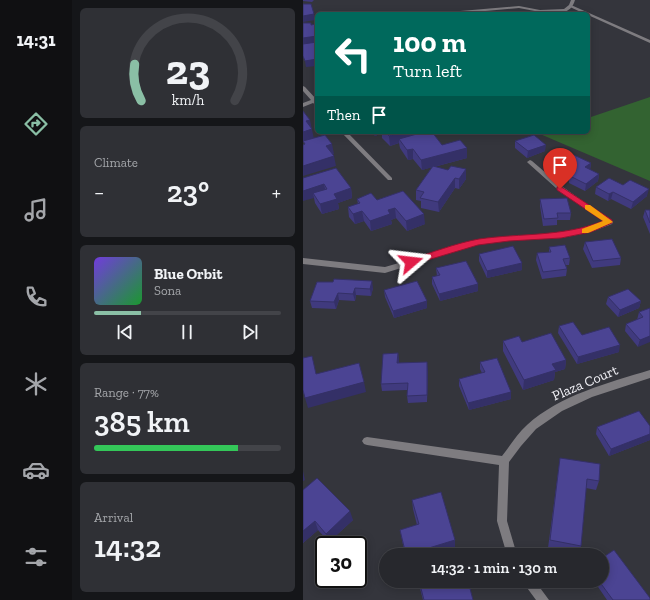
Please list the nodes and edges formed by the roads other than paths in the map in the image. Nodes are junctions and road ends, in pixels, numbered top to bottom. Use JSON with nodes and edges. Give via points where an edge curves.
{"nodes":[{"id":1,"x":573,"y":0,"type":"edge"},
{"id":2,"x":571,"y":6,"type":"junction"},
{"id":3,"x":566,"y":10,"type":"junction"},
{"id":4,"x":460,"y":12,"type":"edge"},
{"id":5,"x":563,"y":12,"type":"edge"},
{"id":6,"x":584,"y":12,"type":"edge"},
{"id":7,"x":590,"y":15,"type":"edge"},
{"id":8,"x":650,"y":42,"type":"edge"},
{"id":9,"x":303,"y":88,"type":"edge"},
{"id":10,"x":315,"y":101,"type":"edge"},
{"id":11,"x":315,"y":102,"type":"edge"},
{"id":12,"x":303,"y":105,"type":"edge"},
{"id":13,"x":346,"y":134,"type":"edge"},
{"id":14,"x":530,"y":162,"type":"dead end"},
{"id":15,"x":390,"y":179,"type":"dead end"},
{"id":16,"x":609,"y":222,"type":"joint"},
{"id":17,"x":303,"y":261,"type":"edge"},
{"id":18,"x":650,"y":374,"type":"edge"},
{"id":19,"x":367,"y":441,"type":"dead end"},
{"id":20,"x":504,"y":462,"type":"junction"},
{"id":21,"x":510,"y":548,"type":"edge"},
{"id":22,"x":534,"y":588,"type":"edge"},
{"id":23,"x":543,"y":600,"type":"edge"}],
"edges":[{"from":1,"to":2,"type":"street"},
{"from":2,"to":3,"type":"street"},
{"from":2,"to":6,"type":"lane"},
{"from":3,"to":4,"type":"street","via":[[539,11],[519,7]]},
{"from":3,"to":5,"type":"street"},
{"from":7,"to":8,"type":"lane"},
{"from":9,"to":10,"type":"street"},
{"from":11,"to":12,"type":"street"},
{"from":13,"to":15,"type":"street"},
{"from":14,"to":16,"type":"lane","via":[[560,189]]},
{"from":16,"to":17,"type":"street","via":[[561,236],[478,242],[385,270]]},
{"from":18,"to":20,"type":"street","name":"Plaza Court","via":[[567,404],[532,426]]},
{"from":19,"to":20,"type":"street"},
{"from":20,"to":21,"type":"street","via":[[502,521]]},
{"from":22,"to":23,"type":"street"}]}
